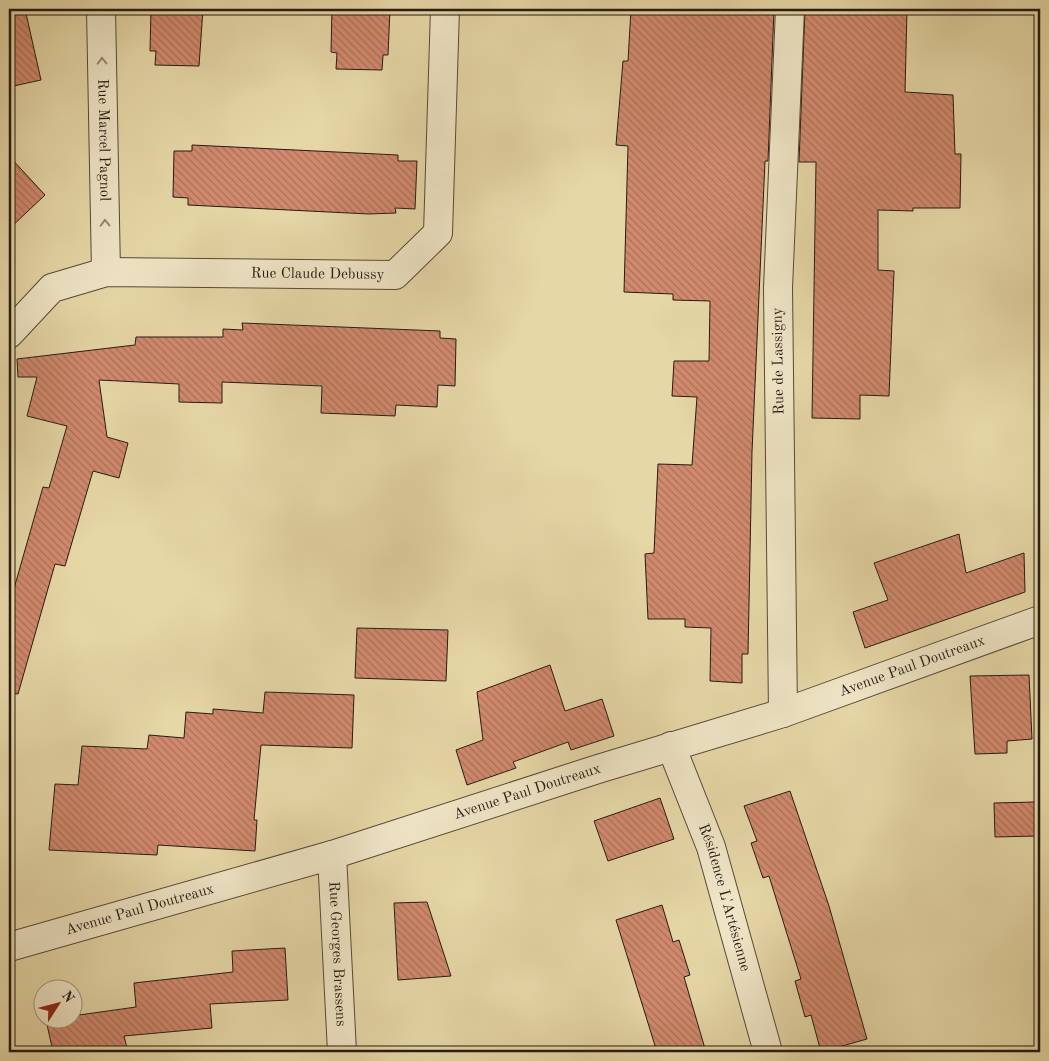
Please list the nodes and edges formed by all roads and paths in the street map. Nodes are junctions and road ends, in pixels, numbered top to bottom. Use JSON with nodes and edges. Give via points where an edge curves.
{"nodes":[{"id":1,"x":101,"y":9,"type":"edge"},
{"id":2,"x":445,"y":9,"type":"edge"},
{"id":3,"x":790,"y":9,"type":"edge"},
{"id":4,"x":106,"y":272,"type":"junction"},
{"id":5,"x":9,"y":334,"type":"edge"},
{"id":6,"x":1040,"y":620,"type":"edge"},
{"id":7,"x":783,"y":713,"type":"junction"},
{"id":8,"x":671,"y":746,"type":"junction"},
{"id":9,"x":332,"y":855,"type":"junction"},
{"id":10,"x":9,"y":947,"type":"edge"},
{"id":11,"x":342,"y":1052,"type":"edge"},
{"id":12,"x":768,"y":1052,"type":"edge"}],
"edges":[{"from":4,"to":1,"type":"street","name":"Rue Marcel Pagnol","one_way":true},
{"from":2,"to":4,"type":"street","name":"Rue Claude Debussy","via":[[438,233],[395,275]]},
{"from":3,"to":7,"type":"street","name":"Rue de Lassigny","via":[[778,288]]},
{"from":4,"to":5,"type":"street","name":"Rue Claude Debussy","via":[[52,288]]},
{"from":6,"to":7,"type":"street","name":"Avenue Paul Doutreaux"},
{"from":7,"to":8,"type":"street","name":"Avenue Paul Doutreaux"},
{"from":8,"to":9,"type":"street","name":"Avenue Paul Doutreaux"},
{"from":8,"to":12,"type":"street","name":"Résidence L'Artésienne","via":[[711,847]]},
{"from":9,"to":10,"type":"street","name":"Avenue Paul Doutreaux"},
{"from":9,"to":11,"type":"street","name":"Rue Georges Brassens"}]}
